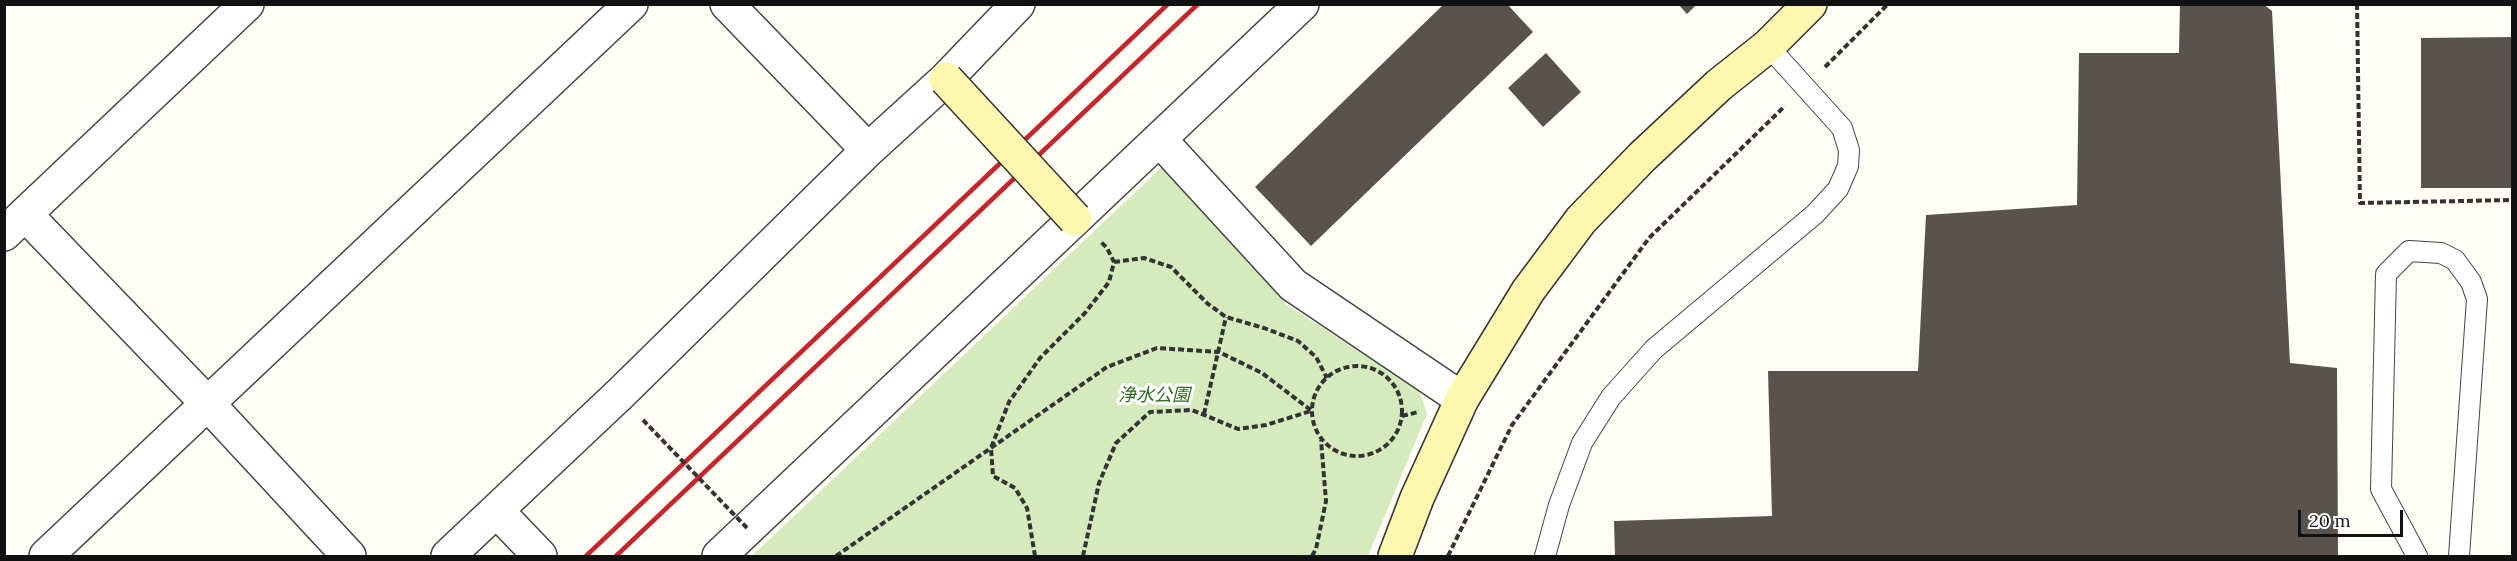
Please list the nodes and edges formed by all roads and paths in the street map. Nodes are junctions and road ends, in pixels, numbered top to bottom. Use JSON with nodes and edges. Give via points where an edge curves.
{"nodes":[{"id":1,"x":247,"y":4,"type":"edge"},
{"id":2,"x":631,"y":4,"type":"edge"},
{"id":3,"x":727,"y":4,"type":"edge"},
{"id":4,"x":1018,"y":4,"type":"edge"},
{"id":5,"x":1302,"y":4,"type":"edge"},
{"id":6,"x":1810,"y":4,"type":"edge"},
{"id":7,"x":1888,"y":4,"type":"edge"},
{"id":8,"x":2357,"y":4,"type":"edge"},
{"id":9,"x":1768,"y":46,"type":"junction"},
{"id":10,"x":946,"y":79,"type":"junction"},
{"id":11,"x":1805,"y":87,"type":"junction"},
{"id":12,"x":1160,"y":140,"type":"junction"},
{"id":13,"x":868,"y":150,"type":"junction"},
{"id":14,"x":2512,"y":200,"type":"edge"},
{"id":15,"x":1075,"y":219,"type":"junction"},
{"id":16,"x":15,"y":224,"type":"edge"},
{"id":17,"x":1114,"y":262,"type":"junction"},
{"id":18,"x":1226,"y":317,"type":"junction"},
{"id":19,"x":1219,"y":352,"type":"junction"},
{"id":20,"x":1327,"y":378,"type":"junction"},
{"id":21,"x":1462,"y":399,"type":"junction"},
{"id":22,"x":208,"y":404,"type":"junction"},
{"id":23,"x":1312,"y":411,"type":"junction"},
{"id":24,"x":1204,"y":414,"type":"junction"},
{"id":25,"x":643,"y":420,"type":"dead end"},
{"id":26,"x":1321,"y":440,"type":"junction"},
{"id":27,"x":991,"y":448,"type":"junction"},
{"id":28,"x":497,"y":511,"type":"junction"},
{"id":29,"x":747,"y":528,"type":"junction"},
{"id":30,"x":537,"y":553,"type":"edge"},
{"id":31,"x":46,"y":556,"type":"edge"},
{"id":32,"x":349,"y":556,"type":"edge"},
{"id":33,"x":448,"y":556,"type":"edge"},
{"id":34,"x":719,"y":556,"type":"edge"},
{"id":35,"x":836,"y":556,"type":"edge"},
{"id":36,"x":1035,"y":556,"type":"edge"},
{"id":37,"x":1083,"y":556,"type":"edge"},
{"id":38,"x":1312,"y":556,"type":"edge"},
{"id":39,"x":1395,"y":556,"type":"edge"},
{"id":40,"x":1448,"y":556,"type":"edge"},
{"id":41,"x":1545,"y":556,"type":"edge"},
{"id":42,"x":2417,"y":556,"type":"edge"},
{"id":43,"x":2459,"y":556,"type":"edge"}],
"edges":[{"from":1,"to":16,"type":"street"},
{"from":2,"to":22,"type":"street"},
{"from":3,"to":13,"type":"street"},
{"from":4,"to":10,"type":"street"},
{"from":5,"to":12,"type":"street"},
{"from":6,"to":9,"type":"street"},
{"from":7,"to":11,"type":"path"},
{"from":8,"to":14,"type":"path","via":[[2360,203]]},
{"from":9,"to":11,"type":"lane"},
{"from":9,"to":21,"type":"street","via":[[1702,101],[1581,220],[1528,291]]},
{"from":10,"to":13,"type":"street"},
{"from":10,"to":15,"type":"street","bridge":true},
{"from":11,"to":40,"type":"path","via":[[1649,238],[1512,424]]},
{"from":11,"to":41,"type":"lane","via":[[1847,138],[1848,166],[1838,189],[1815,214],[1654,349],[1611,397],[1582,442]]},
{"from":12,"to":15,"type":"street"},
{"from":12,"to":21,"type":"street","via":[[1293,285]]},
{"from":13,"to":28,"type":"street"},
{"from":15,"to":17,"type":"path","via":[[1107,248]]},
{"from":15,"to":29,"type":"street"},
{"from":16,"to":22,"type":"street"},
{"from":17,"to":18,"type":"path","via":[[1144,258],[1172,267]]},
{"from":17,"to":27,"type":"path","via":[[1109,282],[1085,313],[1040,358],[1009,402]]},
{"from":18,"to":19,"type":"path"},
{"from":18,"to":20,"type":"path","via":[[1298,341],[1316,357]]},
{"from":19,"to":23,"type":"path","via":[[1262,373]]},
{"from":19,"to":24,"type":"path"},
{"from":19,"to":27,"type":"path","via":[[1157,348],[1107,366]]},
{"from":20,"to":23,"type":"path","via":[[1315,396]]},
{"from":20,"to":26,"type":"path","via":[[1345,367],[1374,369],[1396,388],[1402,416],[1390,443],[1377,452],[1347,456]]},
{"from":21,"to":39,"type":"street"},
{"from":22,"to":31,"type":"street"},
{"from":22,"to":32,"type":"street"},
{"from":23,"to":24,"type":"path","via":[[1238,429]]},
{"from":23,"to":26,"type":"path"},
{"from":24,"to":37,"type":"path","via":[[1192,410],[1150,412],[1116,443],[1099,483]]},
{"from":25,"to":29,"type":"path","bridge":true},
{"from":26,"to":38,"type":"path","via":[[1326,501]]},
{"from":27,"to":35,"type":"path"},
{"from":27,"to":36,"type":"path","via":[[993,476],[1015,488],[1027,508]]},
{"from":28,"to":30,"type":"street"},
{"from":28,"to":33,"type":"street"},
{"from":29,"to":34,"type":"street"},
{"from":42,"to":43,"type":"lane","via":[[2381,489],[2386,274],[2409,251],[2441,253],[2456,260],[2477,299]]}]}
